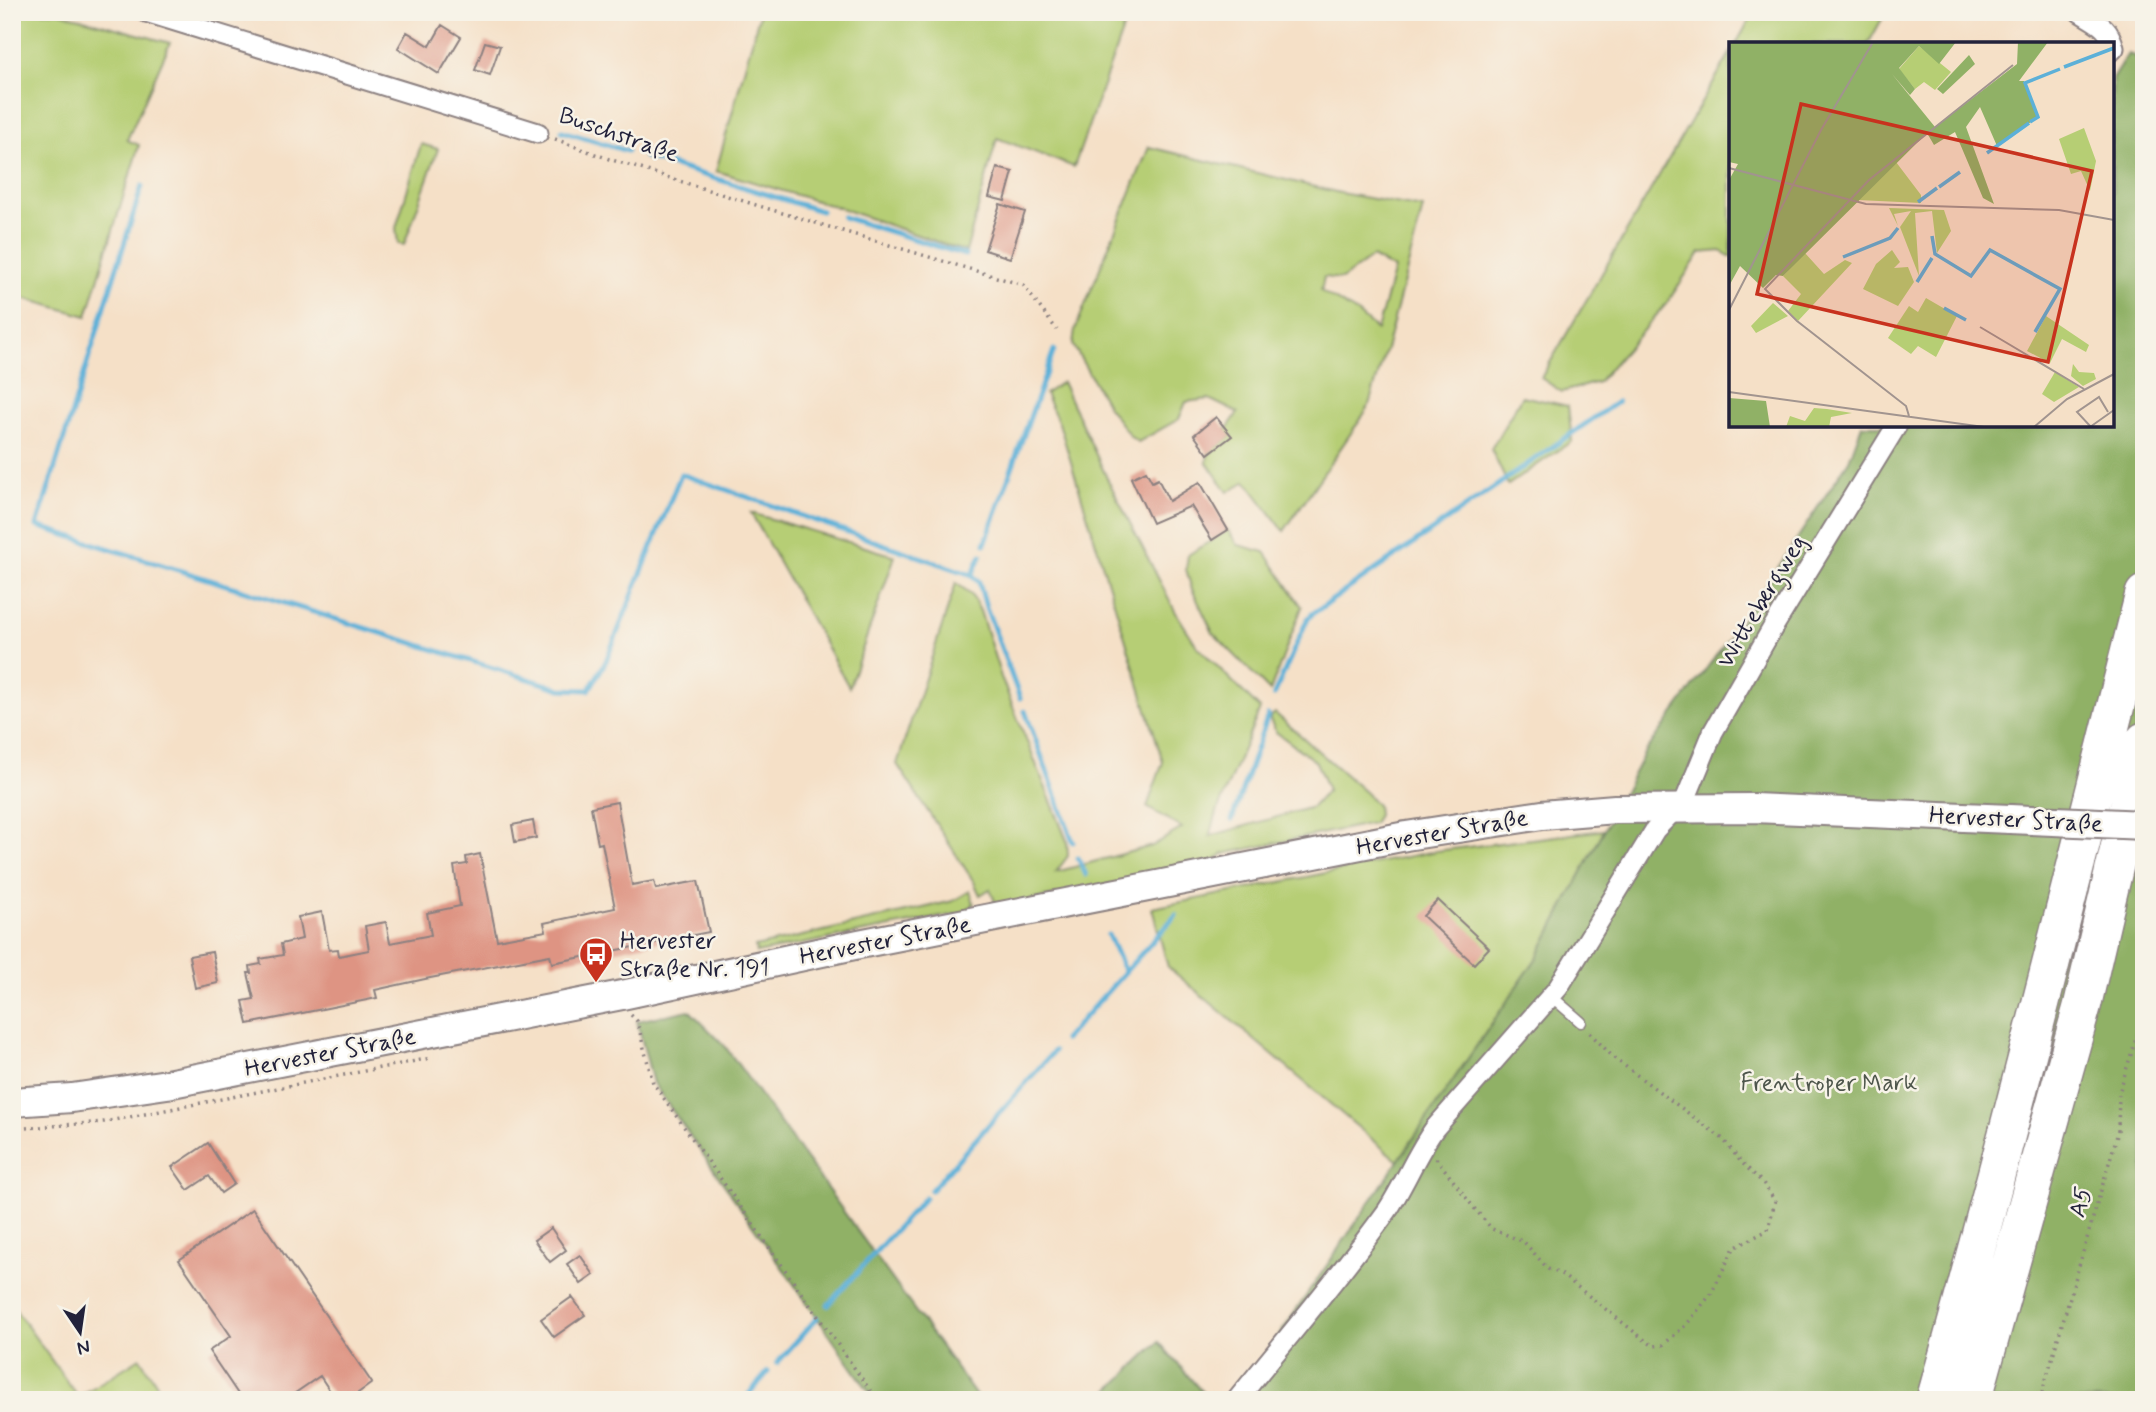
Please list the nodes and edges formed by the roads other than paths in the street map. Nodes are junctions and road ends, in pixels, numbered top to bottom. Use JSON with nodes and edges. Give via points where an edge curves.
{"nodes":[{"id":1,"x":146,"y":12,"type":"edge"},
{"id":2,"x":2080,"y":12,"type":"edge"},
{"id":3,"x":2113,"y":42,"type":"edge"},
{"id":4,"x":538,"y":133,"type":"road end"},
{"id":5,"x":1896,"y":427,"type":"edge"},
{"id":6,"x":2144,"y":594,"type":"edge"},
{"id":7,"x":2144,"y":741,"type":"edge"},
{"id":8,"x":1678,"y":808,"type":"junction"},
{"id":9,"x":2144,"y":825,"type":"edge"},
{"id":10,"x":1551,"y":996,"type":"junction"},
{"id":11,"x":1581,"y":1022,"type":"road end"},
{"id":12,"x":12,"y":1102,"type":"edge"},
{"id":13,"x":1237,"y":1400,"type":"edge"},
{"id":14,"x":1935,"y":1400,"type":"edge"},
{"id":15,"x":1973,"y":1400,"type":"edge"}],
"edges":[{"from":1,"to":4,"type":"street","name":"Buschstraße"},
{"from":2,"to":3,"type":"street","via":[[2104,27]]},
{"from":5,"to":8,"type":"street","name":"Wittebergweg","via":[[1713,732]]},
{"from":6,"to":14,"type":"highway","via":[[2043,999]]},
{"from":7,"to":15,"type":"highway","via":[[2082,1007]]},
{"from":8,"to":9,"type":"main road","name":"Hervester Straße","bridge":true},
{"from":8,"to":10,"type":"street","via":[[1655,830]]},
{"from":8,"to":12,"type":"main road","name":"Hervester Straße","via":[[1542,815],[1406,836],[167,1084]]},
{"from":10,"to":11,"type":"lane"},
{"from":10,"to":13,"type":"street","via":[[1435,1128],[1389,1208]]}]}
